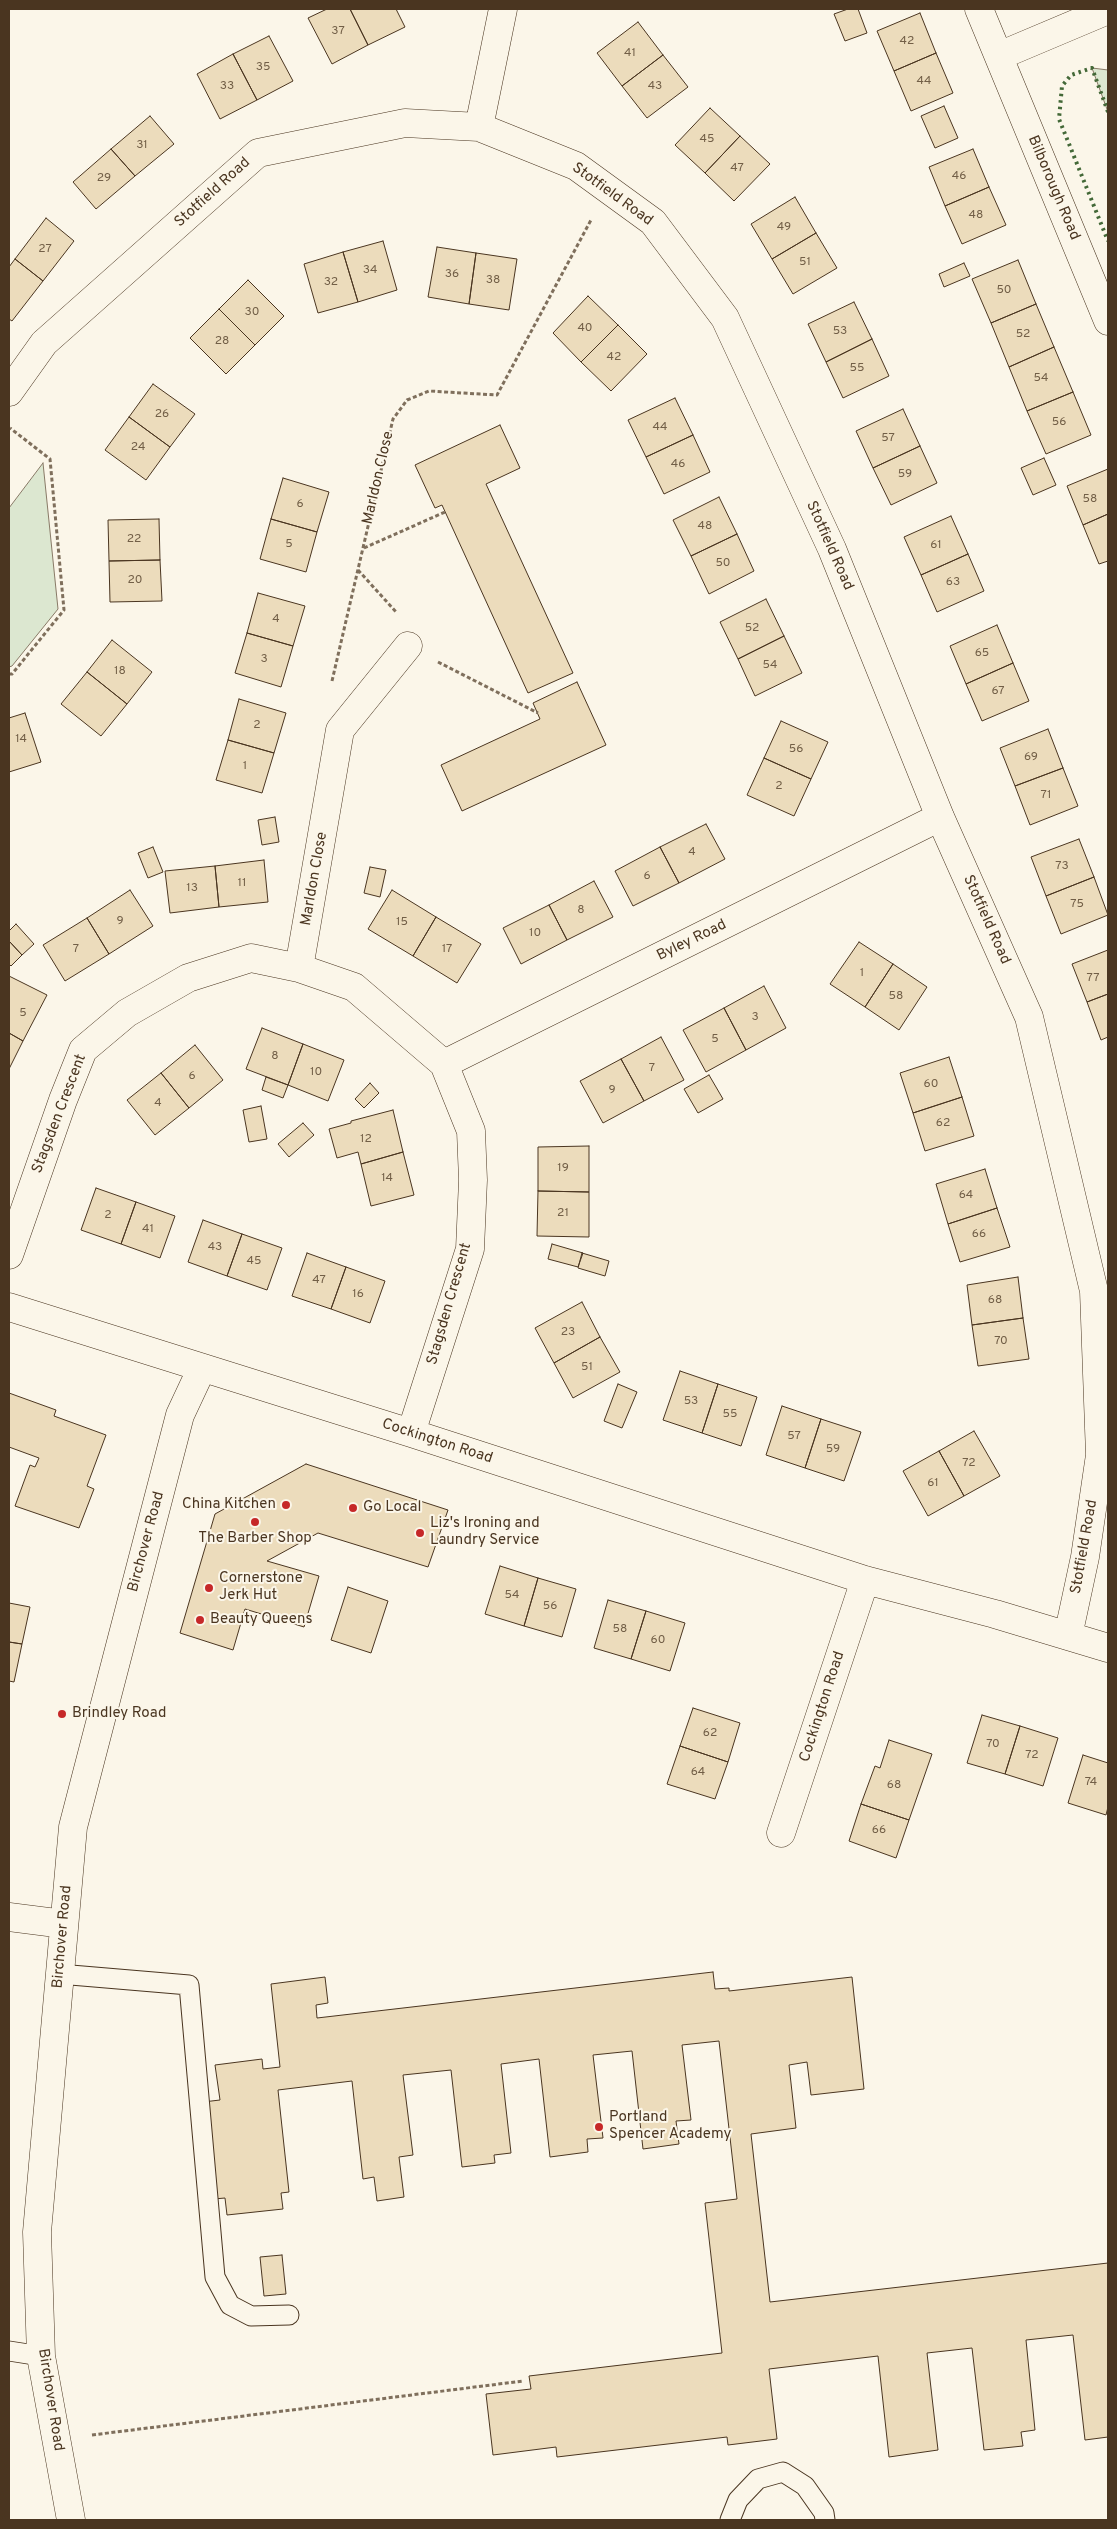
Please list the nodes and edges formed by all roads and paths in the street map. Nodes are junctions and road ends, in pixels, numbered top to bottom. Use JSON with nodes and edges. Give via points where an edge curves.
{"nodes":[{"id":1,"x":503,"y":9,"type":"edge"},
{"id":2,"x":980,"y":9,"type":"edge"},
{"id":3,"x":1108,"y":10,"type":"edge"},
{"id":4,"x":999,"y":56,"type":"junction"},
{"id":5,"x":479,"y":127,"type":"junction"},
{"id":6,"x":608,"y":189,"type":"junction"},
{"id":7,"x":1108,"y":320,"type":"edge"},
{"id":8,"x":9,"y":392,"type":"edge"},
{"id":9,"x":9,"y":427,"type":"edge"},
{"id":10,"x":445,"y":512,"type":"dead end"},
{"id":11,"x":363,"y":549,"type":"junction"},
{"id":12,"x":358,"y":570,"type":"junction"},
{"id":13,"x":408,"y":646,"type":"junction"},
{"id":14,"x":9,"y":674,"type":"edge"},
{"id":15,"x":538,"y":713,"type":"dead end"},
{"id":16,"x":340,"y":730,"type":"junction"},
{"id":17,"x":940,"y":817,"type":"junction"},
{"id":18,"x":299,"y":968,"type":"junction"},
{"id":19,"x":444,"y":1064,"type":"junction"},
{"id":20,"x":9,"y":1255,"type":"edge"},
{"id":21,"x":9,"y":1307,"type":"edge"},
{"id":22,"x":202,"y":1368,"type":"junction"},
{"id":23,"x":411,"y":1433,"type":"junction"},
{"id":24,"x":865,"y":1580,"type":"junction"},
{"id":25,"x":1068,"y":1636,"type":"junction"},
{"id":26,"x":1108,"y":1648,"type":"edge"},
{"id":27,"x":781,"y":1833,"type":"dead end"},
{"id":28,"x":9,"y":1916,"type":"edge"},
{"id":29,"x":64,"y":1924,"type":"junction"},
{"id":30,"x":59,"y":1974,"type":"junction"},
{"id":31,"x":289,"y":2315,"type":"dead end"},
{"id":32,"x":9,"y":2350,"type":"edge"},
{"id":33,"x":41,"y":2356,"type":"junction"},
{"id":34,"x":523,"y":2382,"type":"dead end"},
{"id":35,"x":56,"y":2440,"type":"junction"},
{"id":36,"x":70,"y":2520,"type":"edge"},
{"id":37,"x":730,"y":2520,"type":"edge"},
{"id":38,"x":825,"y":2520,"type":"edge"}],
"edges":[{"from":1,"to":5,"type":"street"},
{"from":2,"to":4,"type":"street","name":"Bilborough Road"},
{"from":3,"to":4,"type":"street"},
{"from":4,"to":7,"type":"street","name":"Bilborough Road"},
{"from":5,"to":6,"type":"street","name":"Stotfield Road","via":[[576,166]]},
{"from":5,"to":8,"type":"street","name":"Stotfield Road","via":[[404,124],[258,153],[44,343]]},
{"from":6,"to":11,"type":"path","name":"Marldon Close","via":[[497,395],[429,391],[407,400],[393,420]]},
{"from":6,"to":17,"type":"street","name":"Stotfield Road","via":[[653,222],[725,318],[832,549]]},
{"from":9,"to":14,"type":"path","via":[[50,459],[64,610]]},
{"from":10,"to":11,"type":"path"},
{"from":11,"to":12,"type":"path","name":"Marldon Close"},
{"from":12,"to":13,"type":"path","via":[[398,614]]},
{"from":12,"to":16,"type":"path","name":"Marldon Close","via":[[330,690]]},
{"from":13,"to":15,"type":"path"},
{"from":13,"to":16,"type":"street","name":"Marldon Close"},
{"from":16,"to":18,"type":"street","name":"Marldon Close"},
{"from":17,"to":19,"type":"street","name":"Byley Road"},
{"from":17,"to":25,"type":"street","name":"Stotfield Road","via":[[1029,1017],[1094,1291],[1100,1455],[1085,1557]]},
{"from":18,"to":19,"type":"street","name":"Stagsden Crescent","via":[[354,988]]},
{"from":18,"to":20,"type":"street","name":"Stagsden Crescent","via":[[251,958],[188,978],[127,1013],[83,1050]]},
{"from":19,"to":23,"type":"street","name":"Stagsden Crescent","via":[[471,1130],[470,1249]]},
{"from":21,"to":22,"type":"street","name":"Cockington Road"},
{"from":22,"to":23,"type":"street","name":"Cockington Road"},
{"from":22,"to":29,"type":"street","name":"Birchover Road","via":[[180,1415],[73,1827]]},
{"from":23,"to":24,"type":"street","name":"Cockington Road"},
{"from":24,"to":25,"type":"street","name":"Cockington Road"},
{"from":24,"to":27,"type":"street","name":"Cockington Road"},
{"from":25,"to":26,"type":"street","name":"Cockington Road"},
{"from":28,"to":29,"type":"street"},
{"from":29,"to":30,"type":"street","name":"Birchover Road"},
{"from":30,"to":31,"type":"lane","via":[[189,1985],[215,2277],[230,2305],[251,2316]]},
{"from":30,"to":33,"type":"street","name":"Birchover Road","via":[[37,2232]]},
{"from":32,"to":33,"type":"lane"},
{"from":33,"to":35,"type":"street","name":"Birchover Road"},
{"from":34,"to":35,"type":"path"},
{"from":35,"to":36,"type":"street","name":"Birchover Road"},
{"from":37,"to":38,"type":"lane","via":[[738,2500],[758,2479],[783,2472],[805,2486],[824,2513]]}]}
